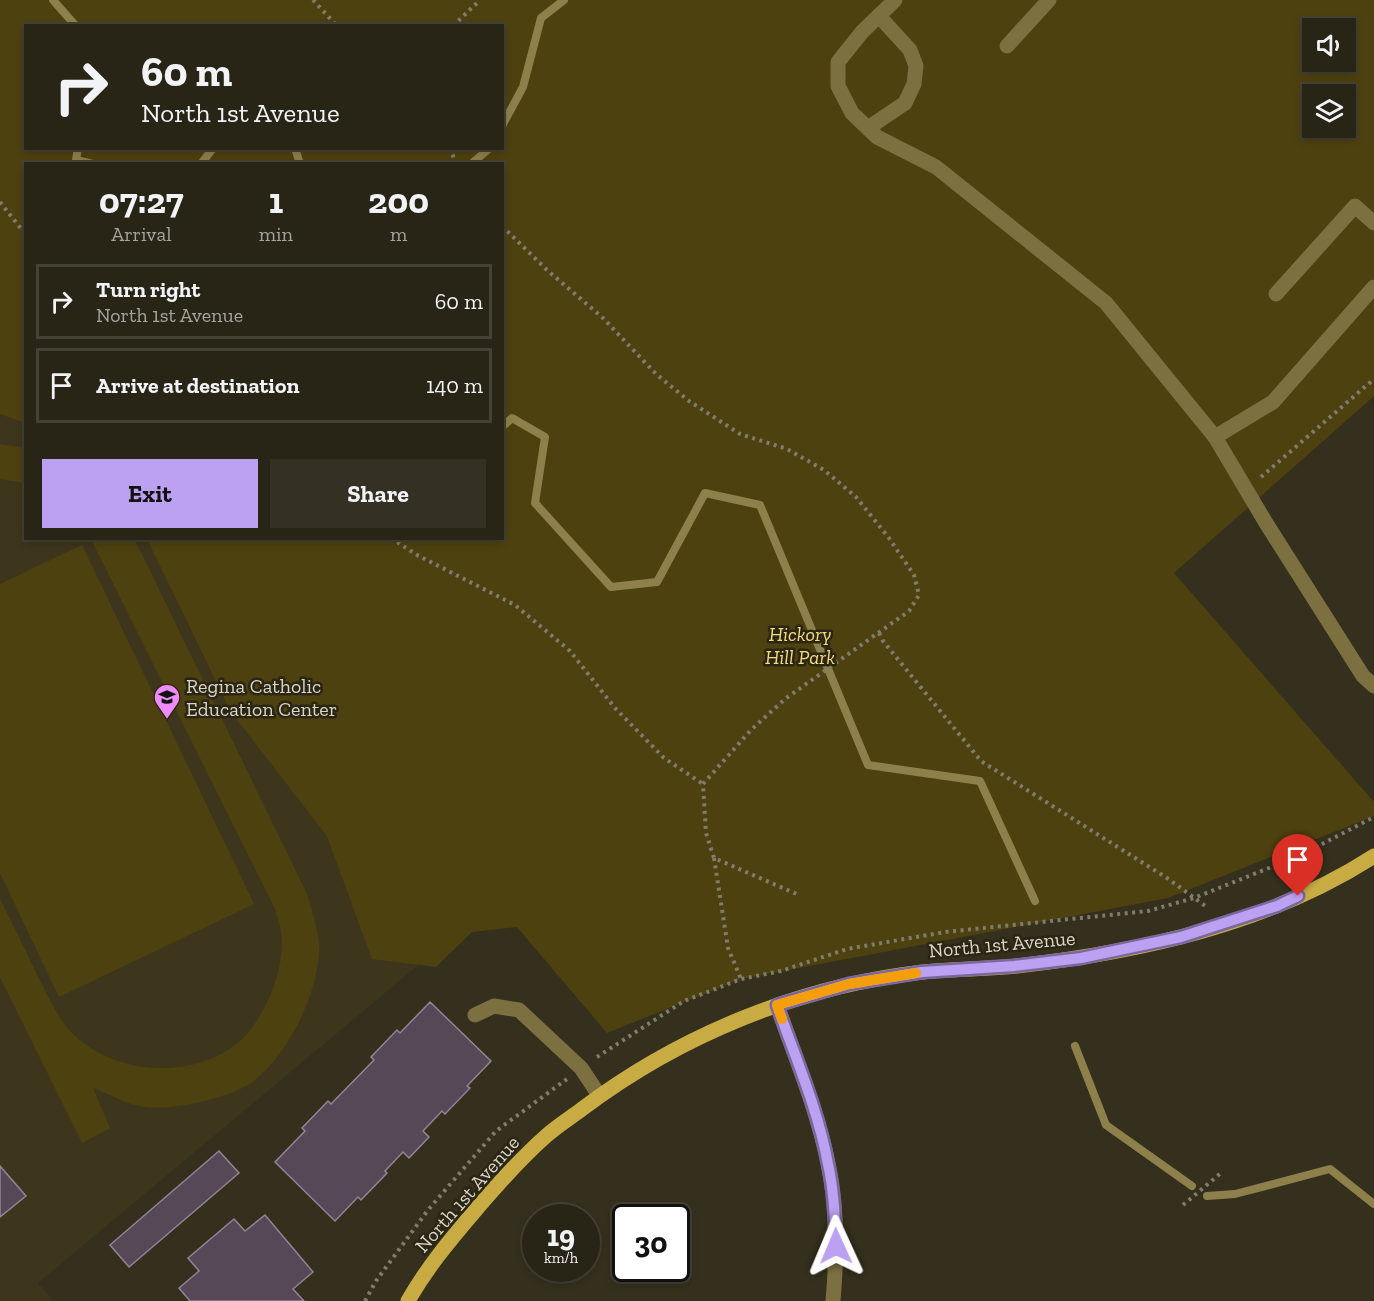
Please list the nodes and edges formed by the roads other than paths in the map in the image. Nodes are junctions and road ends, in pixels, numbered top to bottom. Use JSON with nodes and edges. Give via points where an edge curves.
{"nodes":[{"id":1,"x":895,"y":0,"type":"edge"},
{"id":2,"x":1049,"y":0,"type":"edge"},
{"id":3,"x":879,"y":16,"type":"junction"},
{"id":4,"x":1007,"y":46,"type":"dead end"},
{"id":5,"x":868,"y":128,"type":"junction"},
{"id":6,"x":1374,"y":223,"type":"edge"},
{"id":7,"x":1374,"y":287,"type":"edge"},
{"id":8,"x":1276,"y":294,"type":"dead end"},
{"id":9,"x":1215,"y":437,"type":"junction"},
{"id":10,"x":1374,"y":686,"type":"edge"},
{"id":11,"x":1374,"y":856,"type":"edge"},
{"id":12,"x":777,"y":1005,"type":"junction"},
{"id":13,"x":475,"y":1015,"type":"dead end"},
{"id":14,"x":599,"y":1095,"type":"junction"},
{"id":15,"x":408,"y":1301,"type":"edge"},
{"id":16,"x":833,"y":1301,"type":"edge"}],
"edges":[{"from":1,"to":3,"type":"street"},
{"from":2,"to":4,"type":"street"},
{"from":3,"to":5,"type":"street","via":[[838,62],[838,86],[852,113]]},
{"from":3,"to":5,"type":"street","via":[[910,50],[916,66],[915,84],[905,103]]},
{"from":5,"to":9,"type":"street","via":[[877,137],[936,166],[1106,303]]},
{"from":6,"to":8,"type":"street","via":[[1355,206]]},
{"from":7,"to":9,"type":"street","via":[[1272,402]]},
{"from":9,"to":10,"type":"street","via":[[1363,676]]},
{"from":11,"to":12,"type":"main road","name":"North 1st Avenue","via":[[1277,906],[1181,937],[1081,958],[922,972],[849,984]]},
{"from":12,"to":14,"type":"main road","name":"North 1st Avenue","via":[[720,1027],[656,1059]]},
{"from":12,"to":16,"type":"street","via":[[829,1164],[835,1208]]},
{"from":13,"to":14,"type":"street","via":[[494,1006],[519,1010],[581,1068]]},
{"from":14,"to":15,"type":"main road","name":"North 1st Avenue","via":[[548,1134],[502,1179],[454,1236]]}]}
